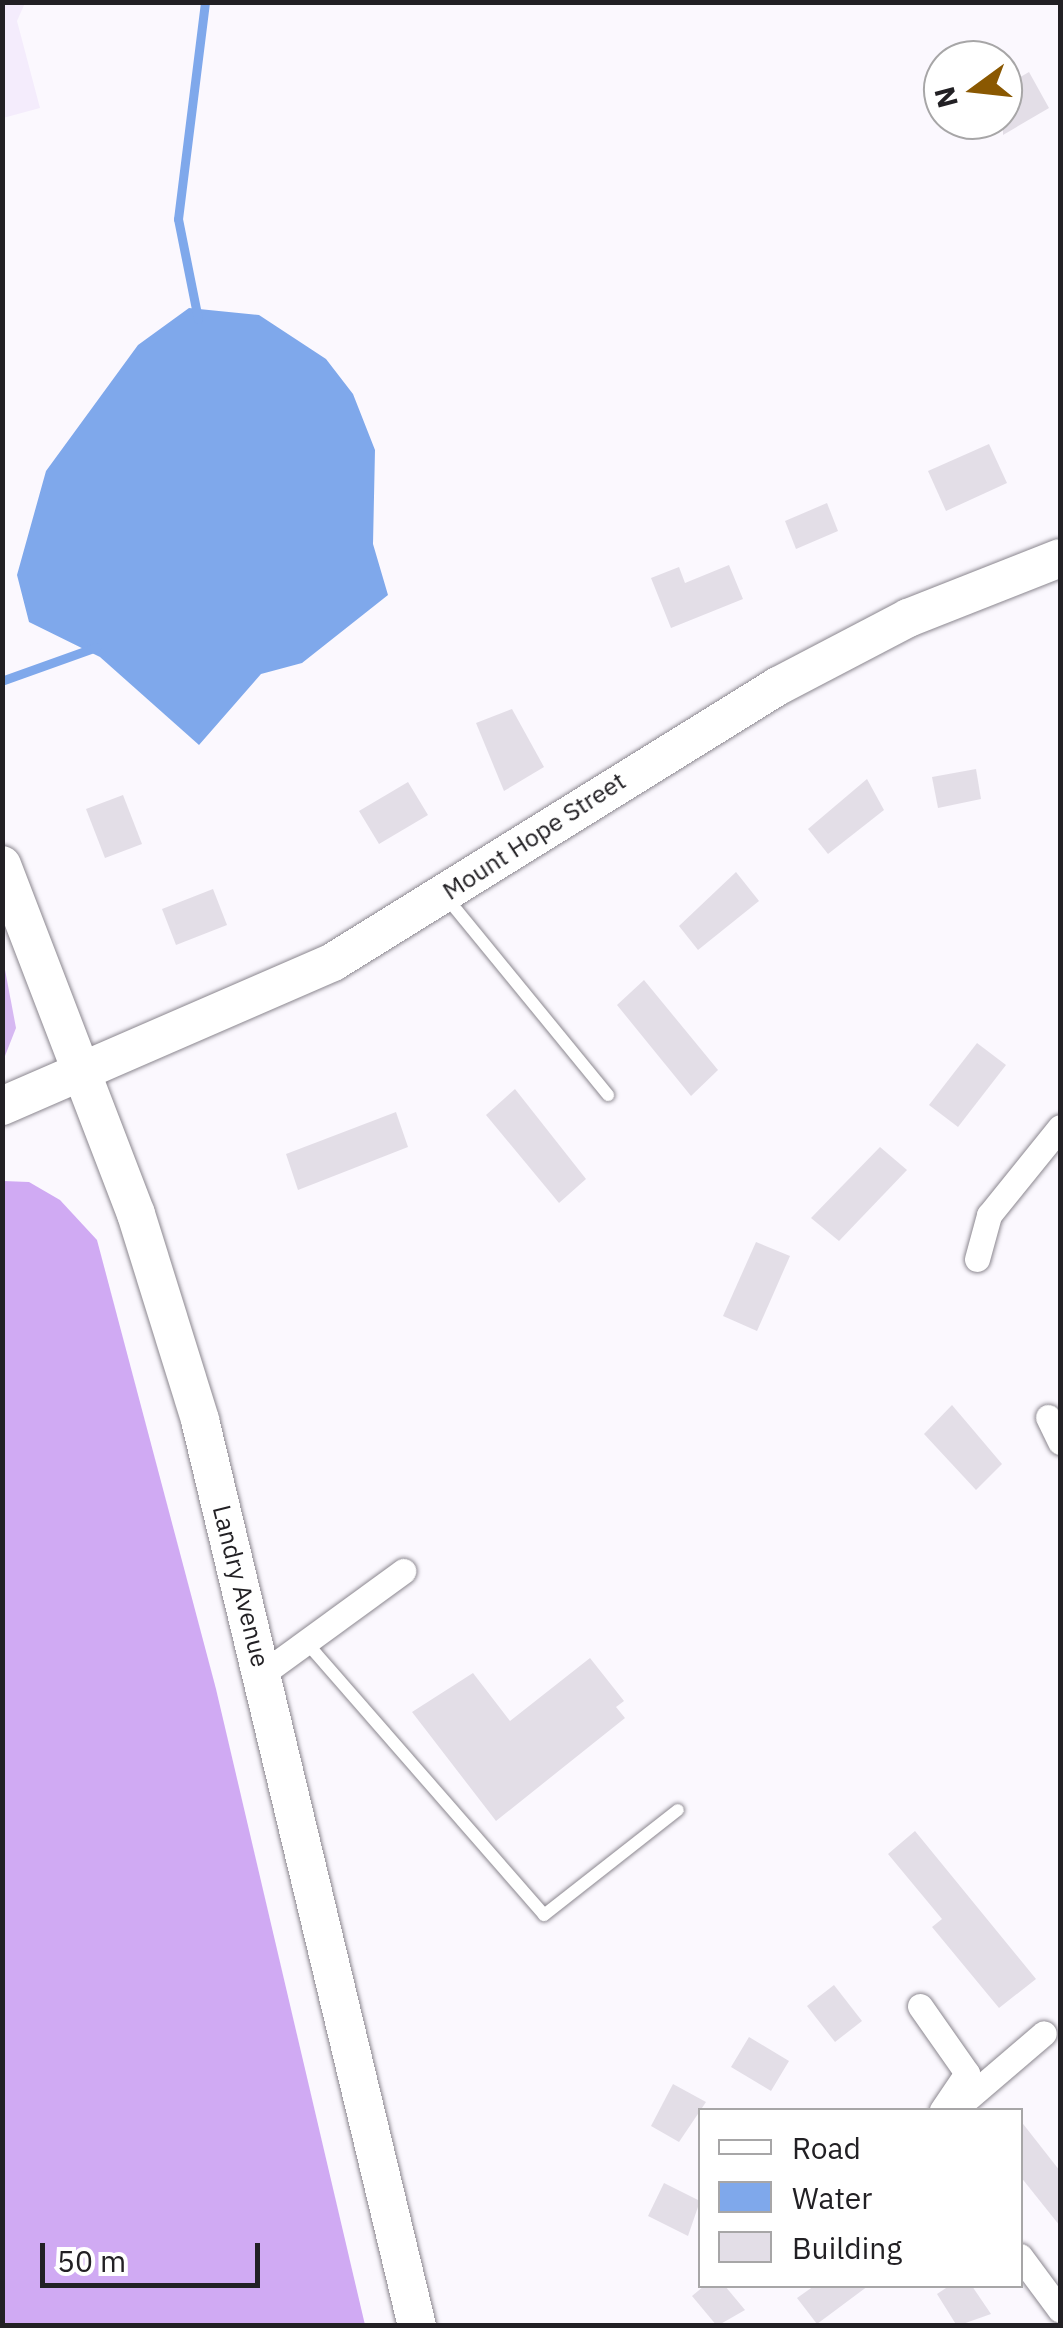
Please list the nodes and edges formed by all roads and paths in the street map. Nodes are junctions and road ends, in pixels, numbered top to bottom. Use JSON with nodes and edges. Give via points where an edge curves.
{"nodes":[{"id":1,"x":1060,"y":558,"type":"edge"},
{"id":2,"x":2,"y":865,"type":"edge"},
{"id":3,"x":444,"y":895,"type":"junction"},
{"id":4,"x":83,"y":1071,"type":"junction"},
{"id":5,"x":608,"y":1095,"type":"dead end"},
{"id":6,"x":2,"y":1106,"type":"edge"},
{"id":7,"x":1060,"y":1126,"type":"edge"},
{"id":8,"x":977,"y":1259,"type":"dead end"},
{"id":9,"x":1048,"y":1418,"type":"dead end"},
{"id":10,"x":1060,"y":1442,"type":"edge"},
{"id":11,"x":403,"y":1571,"type":"dead end"},
{"id":12,"x":306,"y":1642,"type":"junction"},
{"id":13,"x":262,"y":1674,"type":"junction"},
{"id":14,"x":678,"y":1810,"type":"dead end"},
{"id":15,"x":920,"y":2006,"type":"dead end"},
{"id":16,"x":1044,"y":2033,"type":"dead end"},
{"id":17,"x":943,"y":2108,"type":"edge"},
{"id":18,"x":956,"y":2108,"type":"edge"},
{"id":19,"x":1023,"y":2260,"type":"edge"},
{"id":20,"x":1060,"y":2310,"type":"edge"},
{"id":21,"x":417,"y":2326,"type":"edge"}],
"edges":[{"from":1,"to":3,"type":"street","name":"Mount Hope Street","via":[[908,618],[778,686]]},
{"from":2,"to":4,"type":"street","name":"Landry Avenue"},
{"from":3,"to":4,"type":"street","name":"Mount Hope Street","via":[[272,992]]},
{"from":3,"to":5,"type":"lane"},
{"from":4,"to":6,"type":"street","name":"Mount Hope Street"},
{"from":4,"to":13,"type":"street","name":"Landry Avenue","via":[[170,1316]]},
{"from":7,"to":8,"type":"street","via":[[990,1215]]},
{"from":9,"to":10,"type":"street"},
{"from":11,"to":12,"type":"street"},
{"from":12,"to":13,"type":"street"},
{"from":12,"to":14,"type":"lane","via":[[544,1915]]},
{"from":13,"to":21,"type":"street","name":"Landry Avenue"},
{"from":15,"to":17,"type":"street","via":[[966,2073]]},
{"from":16,"to":18,"type":"street"},
{"from":19,"to":20,"type":"street"}]}
